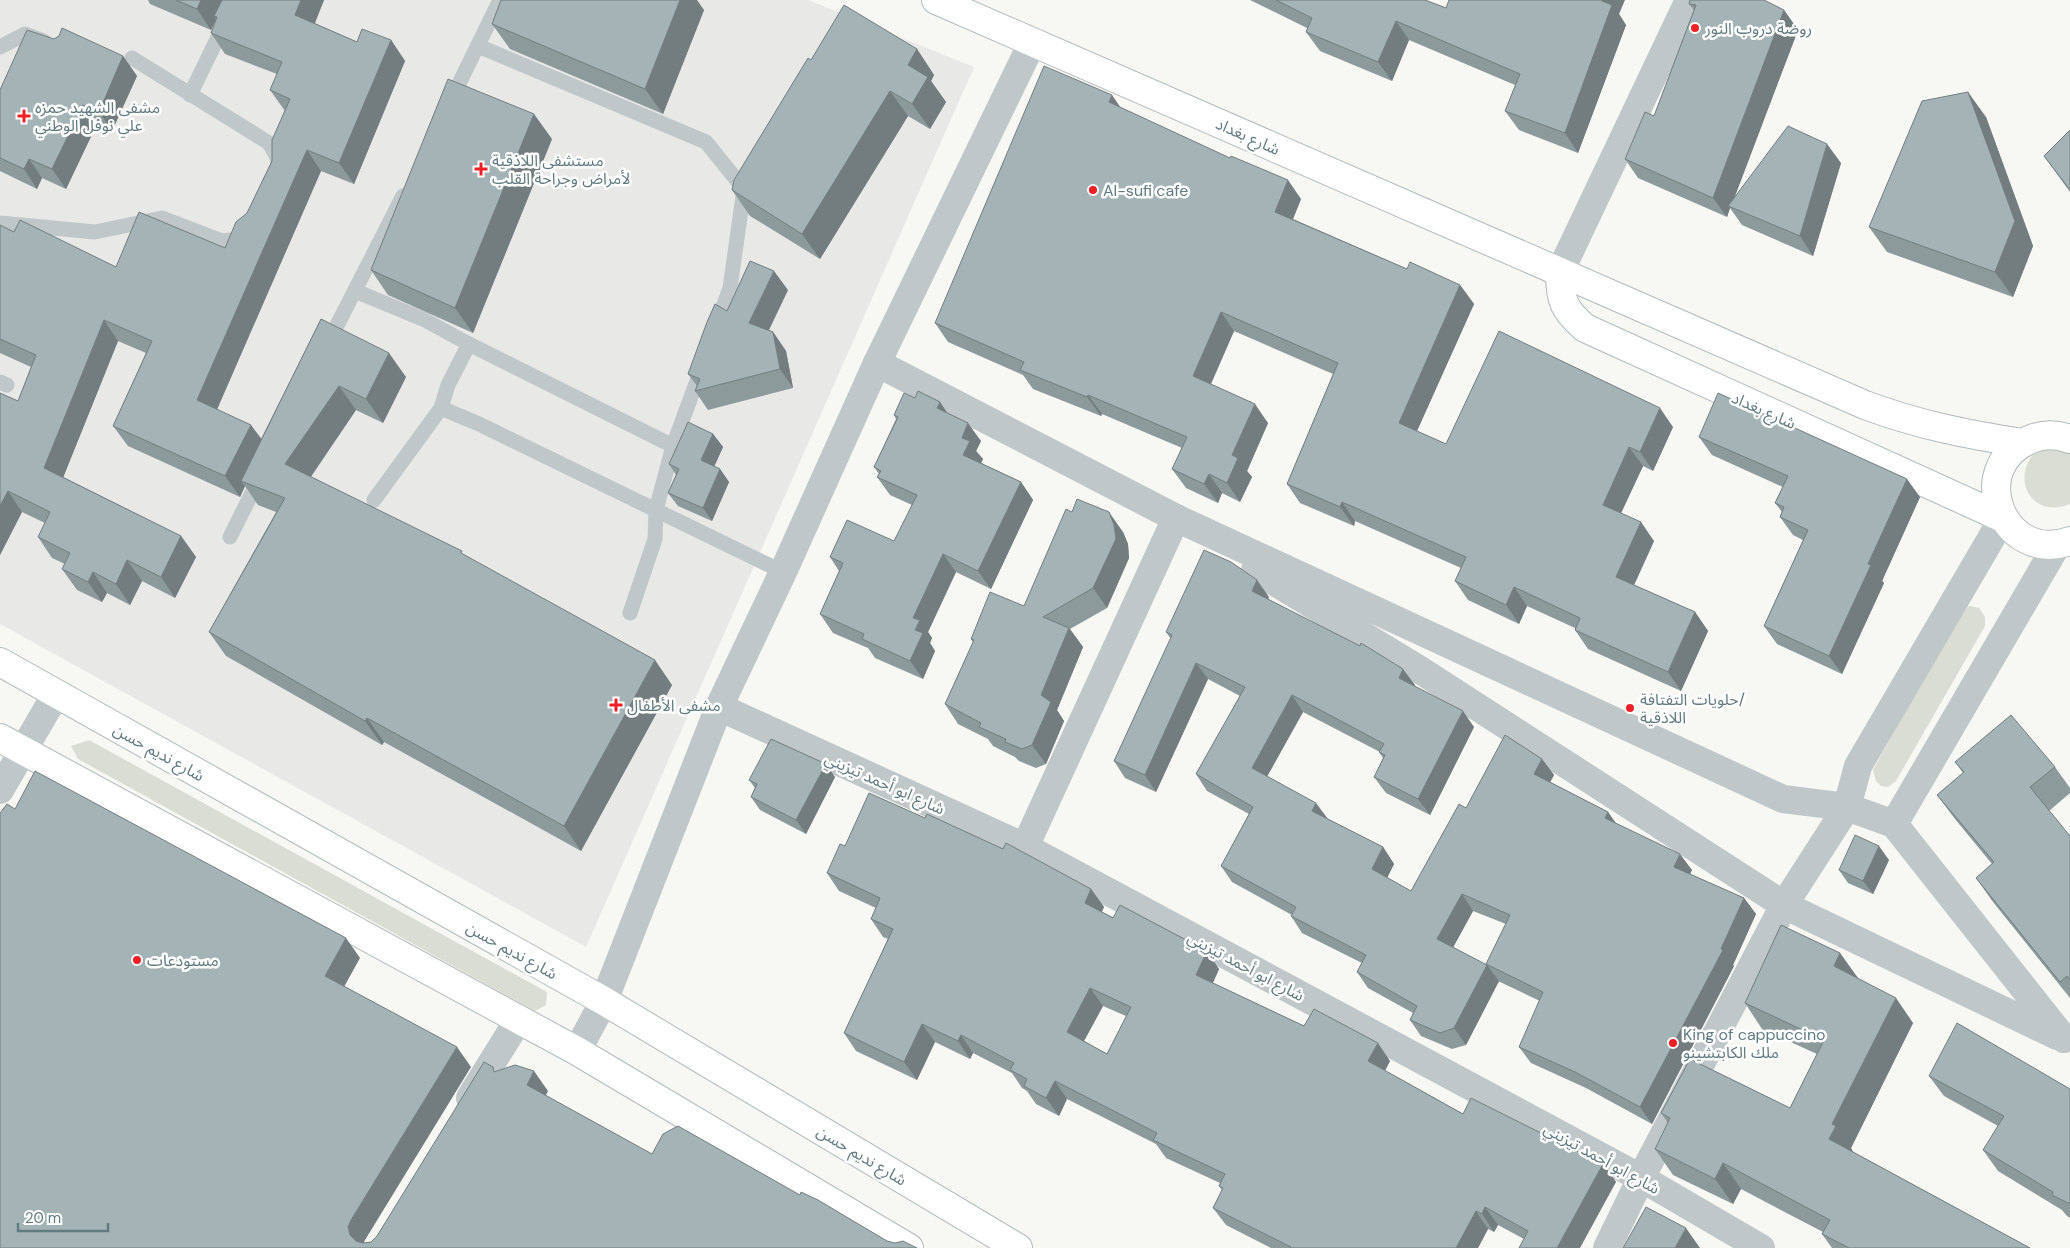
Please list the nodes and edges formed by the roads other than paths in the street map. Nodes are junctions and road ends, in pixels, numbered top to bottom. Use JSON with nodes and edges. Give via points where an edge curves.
{"nodes":[{"id":1,"x":236,"y":0,"type":"edge"},
{"id":2,"x":500,"y":0,"type":"edge"},
{"id":3,"x":936,"y":0,"type":"edge"},
{"id":4,"x":1689,"y":0,"type":"edge"},
{"id":5,"x":1033,"y":41,"type":"junction"},
{"id":6,"x":58,"y":46,"type":"edge"},
{"id":7,"x":478,"y":46,"type":"junction"},
{"id":8,"x":0,"y":47,"type":"edge"},
{"id":9,"x":132,"y":58,"type":"dead end"},
{"id":10,"x":190,"y":94,"type":"junction"},
{"id":11,"x":443,"y":116,"type":"edge"},
{"id":12,"x":278,"y":178,"type":"edge"},
{"id":13,"x":408,"y":186,"type":"edge"},
{"id":14,"x":258,"y":222,"type":"edge"},
{"id":15,"x":0,"y":223,"type":"edge"},
{"id":16,"x":1560,"y":272,"type":"junction"},
{"id":17,"x":355,"y":291,"type":"junction"},
{"id":18,"x":469,"y":344,"type":"junction"},
{"id":19,"x":319,"y":361,"type":"edge"},
{"id":20,"x":877,"y":363,"type":"junction"},
{"id":21,"x":441,"y":408,"type":"junction"},
{"id":22,"x":2070,"y":439,"type":"edge"},
{"id":23,"x":2022,"y":443,"type":"junction"},
{"id":24,"x":673,"y":446,"type":"junction"},
{"id":25,"x":266,"y":467,"type":"edge"},
{"id":26,"x":374,"y":500,"type":"dead end"},
{"id":27,"x":656,"y":510,"type":"junction"},
{"id":28,"x":1176,"y":518,"type":"junction"},
{"id":29,"x":2002,"y":518,"type":"junction"},
{"id":30,"x":230,"y":537,"type":"dead end"},
{"id":31,"x":2063,"y":543,"type":"edge"},
{"id":32,"x":783,"y":572,"type":"junction"},
{"id":33,"x":630,"y":613,"type":"dead end"},
{"id":34,"x":0,"y":662,"type":"edge"},
{"id":35,"x":56,"y":694,"type":"junction"},
{"id":36,"x":718,"y":707,"type":"junction"},
{"id":37,"x":12,"y":744,"type":"edge"},
{"id":38,"x":0,"y":790,"type":"edge"},
{"id":39,"x":1847,"y":806,"type":"junction"},
{"id":40,"x":1894,"y":824,"type":"junction"},
{"id":41,"x":1025,"y":847,"type":"junction"},
{"id":42,"x":1784,"y":905,"type":"junction"},
{"id":43,"x":604,"y":1001,"type":"junction"},
{"id":44,"x":519,"y":1019,"type":"junction"},
{"id":45,"x":2067,"y":1041,"type":"edge"},
{"id":46,"x":578,"y":1051,"type":"junction"},
{"id":47,"x":456,"y":1121,"type":"edge"},
{"id":48,"x":1641,"y":1178,"type":"junction"},
{"id":49,"x":908,"y":1248,"type":"edge"},
{"id":50,"x":1018,"y":1248,"type":"edge"},
{"id":51,"x":1607,"y":1248,"type":"edge"},
{"id":52,"x":1761,"y":1248,"type":"edge"}],
"edges":[{"from":1,"to":10,"type":"lane"},
{"from":2,"to":7,"type":"lane"},
{"from":3,"to":5,"type":"main road","name":"شارع بغداد"},
{"from":4,"to":16,"type":"street"},
{"from":5,"to":16,"type":"main road","name":"شارع بغداد"},
{"from":5,"to":20,"type":"street"},
{"from":6,"to":8,"type":"lane","via":[[25,34]]},
{"from":7,"to":11,"type":"lane"},
{"from":7,"to":24,"type":"lane","via":[[706,142],[744,189],[730,288]]},
{"from":9,"to":10,"type":"lane"},
{"from":10,"to":12,"type":"lane","via":[[268,143],[277,157]]},
{"from":13,"to":17,"type":"lane"},
{"from":14,"to":15,"type":"lane","via":[[239,240],[222,241],[162,218],[95,232]]},
{"from":16,"to":23,"type":"main road","name":"شارع بغداد","via":[[1910,422]]},
{"from":16,"to":29,"type":"main road","name":"شارع بغداد","via":[[1563,304],[1585,328]]},
{"from":17,"to":18,"type":"lane","via":[[423,319]]},
{"from":17,"to":19,"type":"lane"},
{"from":18,"to":21,"type":"lane","via":[[448,385]]},
{"from":18,"to":24,"type":"lane"},
{"from":20,"to":28,"type":"street"},
{"from":20,"to":32,"type":"street"},
{"from":21,"to":26,"type":"lane"},
{"from":21,"to":27,"type":"lane"},
{"from":22,"to":23,"type":"main road","via":[[2049,435]]},
{"from":23,"to":29,"type":"main road","via":[[2009,454],[1995,485]]},
{"from":24,"to":27,"type":"lane"},
{"from":25,"to":30,"type":"lane"},
{"from":27,"to":32,"type":"lane"},
{"from":27,"to":33,"type":"lane","via":[[655,539]]},
{"from":28,"to":39,"type":"street","via":[[1783,799]]},
{"from":28,"to":41,"type":"street"},
{"from":28,"to":42,"type":"street","via":[[1296,597],[1425,673]]},
{"from":29,"to":31,"type":"main road","via":[[2026,540],[2041,544]]},
{"from":29,"to":39,"type":"street","via":[[1858,766]]},
{"from":31,"to":40,"type":"street"},
{"from":32,"to":36,"type":"street"},
{"from":34,"to":35,"type":"main road","name":"شارع نديم حسن"},
{"from":35,"to":37,"type":"street"},
{"from":35,"to":43,"type":"main road","name":"شارع نديم حسن"},
{"from":36,"to":41,"type":"street","name":"شارع ابو أحمد تيزيني"},
{"from":36,"to":43,"type":"street"},
{"from":37,"to":38,"type":"street"},
{"from":37,"to":44,"type":"main road"},
{"from":39,"to":40,"type":"street"},
{"from":39,"to":42,"type":"street"},
{"from":40,"to":45,"type":"street"},
{"from":41,"to":48,"type":"street","name":"شارع ابو أحمد تيزيني"},
{"from":42,"to":45,"type":"street"},
{"from":42,"to":48,"type":"street"},
{"from":43,"to":46,"type":"street"},
{"from":43,"to":50,"type":"main road","name":"شارع نديم حسن"},
{"from":44,"to":46,"type":"main road"},
{"from":44,"to":47,"type":"street"},
{"from":46,"to":49,"type":"main road"},
{"from":48,"to":51,"type":"street"},
{"from":48,"to":52,"type":"street","name":"شارع ابو أحمد تيزيني"}]}
